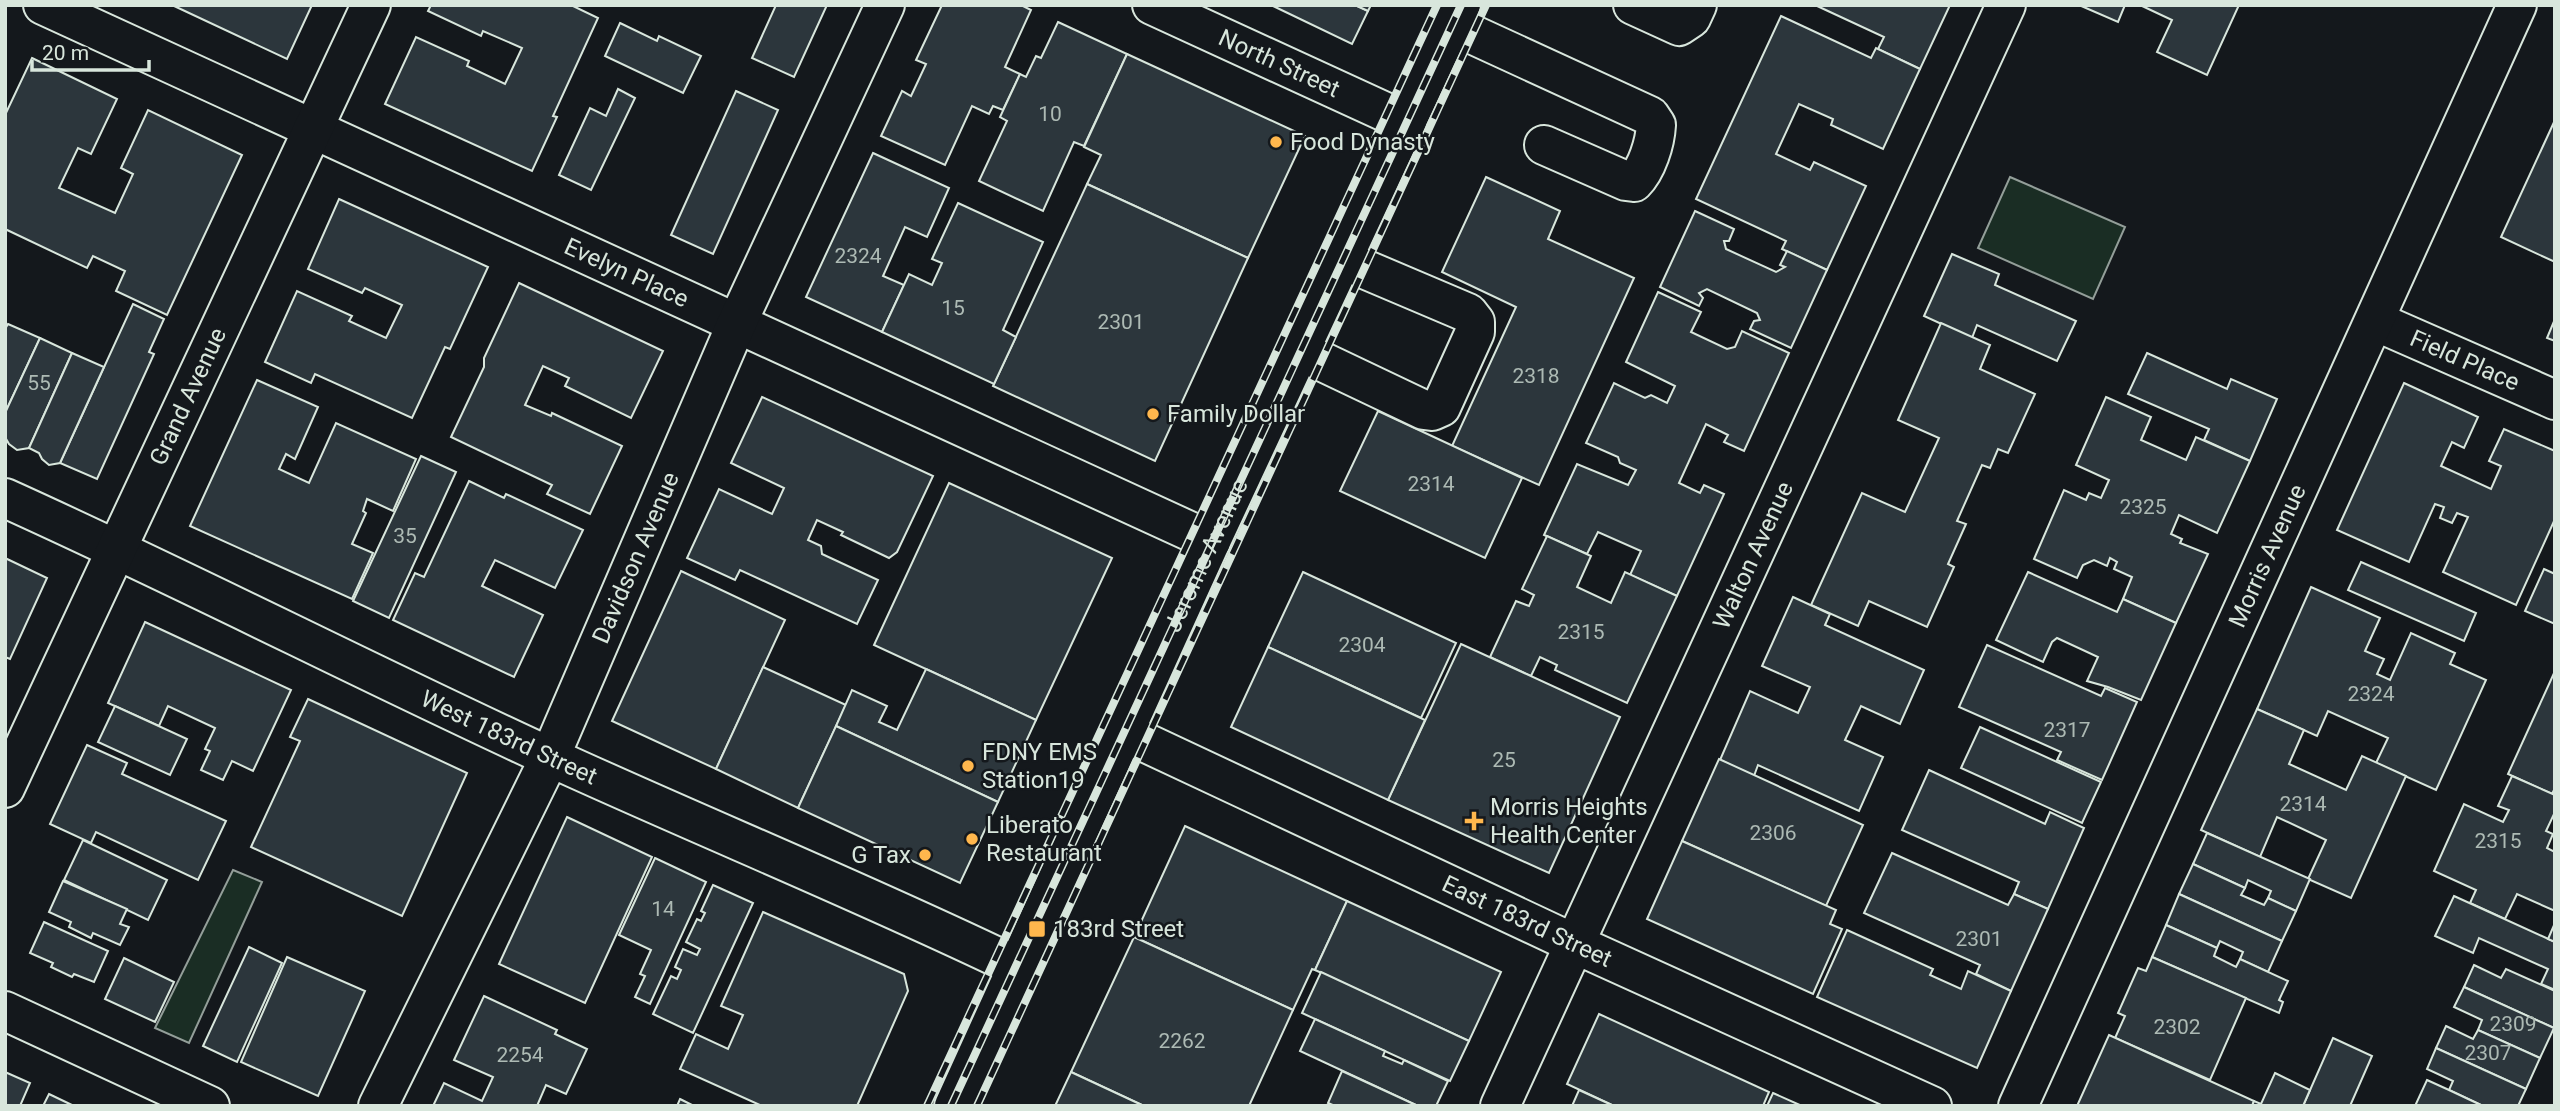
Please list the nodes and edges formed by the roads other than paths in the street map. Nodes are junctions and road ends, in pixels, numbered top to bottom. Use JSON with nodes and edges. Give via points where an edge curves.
{"nodes":[{"id":1,"x":43,"y":5,"type":"edge"},
{"id":2,"x":371,"y":5,"type":"edge"},
{"id":3,"x":884,"y":5,"type":"edge"},
{"id":4,"x":1152,"y":5,"type":"edge"},
{"id":5,"x":1697,"y":5,"type":"edge"},
{"id":6,"x":2006,"y":5,"type":"edge"},
{"id":7,"x":2517,"y":5,"type":"edge"},
{"id":8,"x":1651,"y":9,"type":"edge"},
{"id":9,"x":1457,"y":15,"type":"edge"},
{"id":10,"x":1407,"y":122,"type":"junction"},
{"id":11,"x":314,"y":128,"type":"junction"},
{"id":12,"x":1544,"y":145,"type":"dead end"},
{"id":13,"x":1343,"y":260,"type":"junction"},
{"id":14,"x":2375,"y":321,"type":"junction"},
{"id":15,"x":736,"y":325,"type":"junction"},
{"id":16,"x":1300,"y":351,"type":"junction"},
{"id":17,"x":2555,"y":400,"type":"edge"},
{"id":18,"x":5,"y":498,"type":"edge"},
{"id":19,"x":1211,"y":541,"type":"junction"},
{"id":20,"x":118,"y":549,"type":"junction"},
{"id":21,"x":1125,"y":733,"type":"junction"},
{"id":22,"x":550,"y":757,"type":"junction"},
{"id":23,"x":5,"y":788,"type":"edge"},
{"id":24,"x":1575,"y":944,"type":"junction"},
{"id":25,"x":1018,"y":967,"type":"junction"},
{"id":26,"x":5,"y":1011,"type":"edge"},
{"id":27,"x":210,"y":1106,"type":"edge"},
{"id":28,"x":377,"y":1106,"type":"edge"},
{"id":29,"x":954,"y":1106,"type":"edge"},
{"id":30,"x":1500,"y":1106,"type":"edge"},
{"id":31,"x":1932,"y":1106,"type":"edge"},
{"id":32,"x":2018,"y":1106,"type":"edge"}],
"edges":[{"from":1,"to":11,"type":"street","name":"Evelyn Place"},
{"from":2,"to":11,"type":"street","name":"Grand Avenue"},
{"from":3,"to":15,"type":"street","name":"Davidson Avenue"},
{"from":4,"to":10,"type":"street","name":"North Street"},
{"from":5,"to":8,"type":"street","via":[[1691,18],[1679,26]]},
{"from":6,"to":24,"type":"street","name":"Walton Avenue"},
{"from":7,"to":14,"type":"street","name":"Morris Avenue"},
{"from":9,"to":10,"type":"street","name":"Jerome Avenue"},
{"from":9,"to":12,"type":"street","via":[[1650,116],[1656,125],[1642,175],[1634,182]]},
{"from":10,"to":13,"type":"street","name":"Jerome Avenue"},
{"from":11,"to":15,"type":"street","name":"Evelyn Place"},
{"from":11,"to":20,"type":"street","name":"Grand Avenue"},
{"from":13,"to":16,"type":"street","name":"Jerome Avenue"},
{"from":13,"to":16,"type":"street","via":[[1468,313],[1475,322],[1475,332],[1441,407],[1424,410]]},
{"from":14,"to":17,"type":"street","name":"Field Place"},
{"from":14,"to":32,"type":"street","name":"Morris Avenue"},
{"from":15,"to":19,"type":"street","name":"Evelyn Place"},
{"from":15,"to":22,"type":"street","name":"Davidson Avenue"},
{"from":16,"to":19,"type":"street","name":"Jerome Avenue"},
{"from":18,"to":20,"type":"street","name":"West 183rd Street"},
{"from":19,"to":21,"type":"street","name":"Jerome Avenue"},
{"from":20,"to":22,"type":"street","name":"West 183rd Street"},
{"from":20,"to":23,"type":"street","name":"Grand Avenue"},
{"from":21,"to":24,"type":"street","name":"East 183rd Street"},
{"from":21,"to":25,"type":"street","name":"Jerome Avenue"},
{"from":22,"to":25,"type":"street","name":"West 183rd Street"},
{"from":22,"to":28,"type":"street","name":"Davidson Avenue"},
{"from":24,"to":30,"type":"street","name":"Walton Avenue"},
{"from":24,"to":31,"type":"street","name":"East 183rd Street"},
{"from":25,"to":29,"type":"street","name":"Jerome Avenue"},
{"from":26,"to":27,"type":"street"}]}
